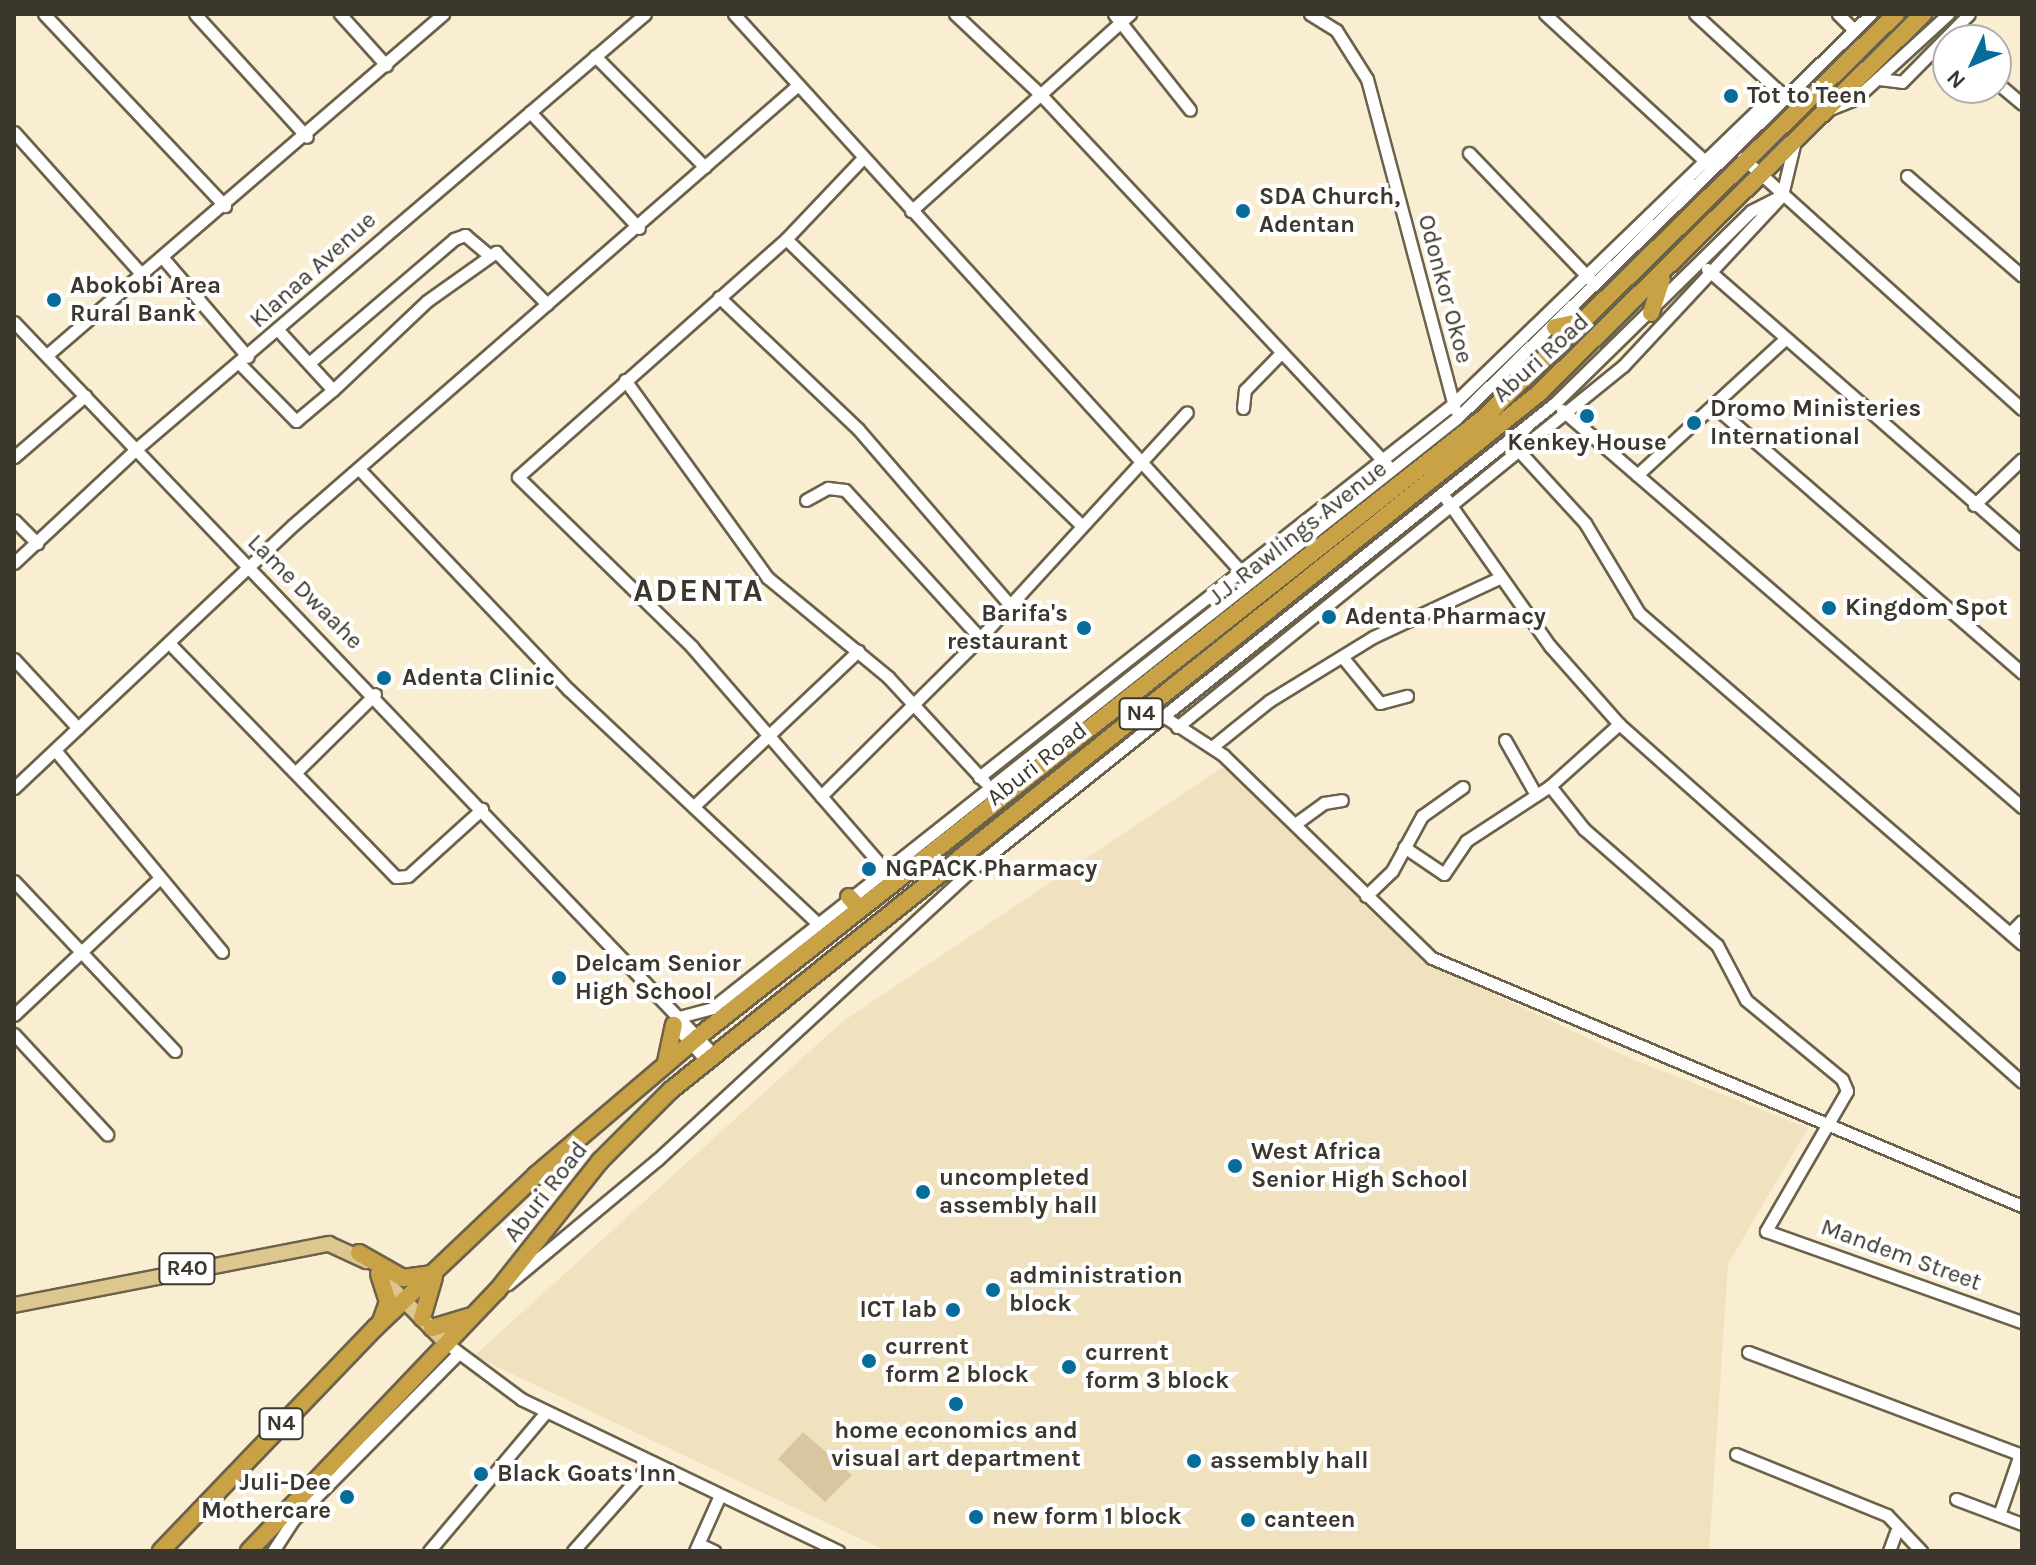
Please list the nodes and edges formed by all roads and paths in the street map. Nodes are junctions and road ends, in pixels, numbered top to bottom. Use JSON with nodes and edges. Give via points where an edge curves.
{"nodes":[{"id":1,"x":44,"y":14,"type":"edge"},
{"id":2,"x":195,"y":14,"type":"edge"},
{"id":3,"x":340,"y":14,"type":"edge"},
{"id":4,"x":443,"y":14,"type":"edge"},
{"id":5,"x":645,"y":14,"type":"edge"},
{"id":6,"x":734,"y":14,"type":"edge"},
{"id":7,"x":955,"y":14,"type":"edge"},
{"id":8,"x":1130,"y":14,"type":"edge"},
{"id":9,"x":1310,"y":14,"type":"edge"},
{"id":10,"x":1695,"y":14,"type":"edge"},
{"id":11,"x":1871,"y":14,"type":"edge"},
{"id":12,"x":1896,"y":14,"type":"edge"},
{"id":13,"x":1923,"y":14,"type":"edge"},
{"id":14,"x":1546,"y":15,"type":"edge"},
{"id":15,"x":1842,"y":15,"type":"edge"},
{"id":16,"x":1117,"y":19,"type":"edge"},
{"id":17,"x":1854,"y":30,"type":"junction"},
{"id":18,"x":1932,"y":30,"type":"edge"},
{"id":19,"x":1932,"y":55,"type":"edge"},
{"id":20,"x":595,"y":56,"type":"junction"},
{"id":21,"x":386,"y":65,"type":"junction"},
{"id":22,"x":1879,"y":79,"type":"junction"},
{"id":23,"x":797,"y":86,"type":"junction"},
{"id":24,"x":1781,"y":93,"type":"junction"},
{"id":25,"x":1042,"y":96,"type":"junction"},
{"id":26,"x":1190,"y":110,"type":"dead end"},
{"id":27,"x":1826,"y":111,"type":"junction"},
{"id":28,"x":530,"y":112,"type":"junction"},
{"id":29,"x":14,"y":132,"type":"edge"},
{"id":30,"x":307,"y":137,"type":"junction"},
{"id":31,"x":1794,"y":145,"type":"junction"},
{"id":32,"x":1469,"y":153,"type":"dead end"},
{"id":33,"x":862,"y":159,"type":"junction"},
{"id":34,"x":1708,"y":164,"type":"junction"},
{"id":35,"x":705,"y":167,"type":"junction"},
{"id":36,"x":1752,"y":167,"type":"junction"},
{"id":37,"x":1907,"y":176,"type":"dead end"},
{"id":38,"x":1782,"y":195,"type":"junction"},
{"id":39,"x":225,"y":206,"type":"junction"},
{"id":40,"x":911,"y":211,"type":"junction"},
{"id":41,"x":639,"y":228,"type":"junction"},
{"id":42,"x":786,"y":239,"type":"junction"},
{"id":43,"x":489,"y":255,"type":"junction"},
{"id":44,"x":163,"y":258,"type":"junction"},
{"id":45,"x":1701,"y":263,"type":"junction"},
{"id":46,"x":1711,"y":272,"type":"junction"},
{"id":47,"x":143,"y":276,"type":"junction"},
{"id":48,"x":1588,"y":276,"type":"junction"},
{"id":49,"x":2022,"y":276,"type":"edge"},
{"id":50,"x":1663,"y":277,"type":"junction"},
{"id":51,"x":1597,"y":286,"type":"junction"},
{"id":52,"x":719,"y":297,"type":"junction"},
{"id":53,"x":547,"y":304,"type":"junction"},
{"id":54,"x":1651,"y":313,"type":"junction"},
{"id":55,"x":1585,"y":321,"type":"junction"},
{"id":56,"x":14,"y":322,"type":"edge"},
{"id":57,"x":1555,"y":327,"type":"junction"},
{"id":58,"x":278,"y":330,"type":"junction"},
{"id":59,"x":1785,"y":339,"type":"junction"},
{"id":60,"x":1281,"y":353,"type":"junction"},
{"id":61,"x":47,"y":355,"type":"junction"},
{"id":62,"x":244,"y":360,"type":"junction"},
{"id":63,"x":309,"y":363,"type":"junction"},
{"id":64,"x":625,"y":380,"type":"junction"},
{"id":65,"x":333,"y":390,"type":"junction"},
{"id":66,"x":85,"y":396,"type":"junction"},
{"id":67,"x":1555,"y":403,"type":"junction"},
{"id":68,"x":1453,"y":404,"type":"junction"},
{"id":69,"x":1713,"y":405,"type":"junction"},
{"id":70,"x":1243,"y":408,"type":"dead end"},
{"id":71,"x":2022,"y":409,"type":"edge"},
{"id":72,"x":1187,"y":412,"type":"dead end"},
{"id":73,"x":1565,"y":413,"type":"junction"},
{"id":74,"x":1457,"y":418,"type":"junction"},
{"id":75,"x":1509,"y":440,"type":"junction"},
{"id":76,"x":135,"y":450,"type":"junction"},
{"id":77,"x":1520,"y":452,"type":"junction"},
{"id":78,"x":14,"y":457,"type":"edge"},
{"id":79,"x":2022,"y":459,"type":"edge"},
{"id":80,"x":1140,"y":465,"type":"junction"},
{"id":81,"x":1388,"y":467,"type":"junction"},
{"id":82,"x":360,"y":470,"type":"junction"},
{"id":83,"x":1637,"y":475,"type":"junction"},
{"id":84,"x":1442,"y":493,"type":"junction"},
{"id":85,"x":806,"y":500,"type":"dead end"},
{"id":86,"x":1450,"y":504,"type":"junction"},
{"id":87,"x":1974,"y":505,"type":"junction"},
{"id":88,"x":14,"y":520,"type":"edge"},
{"id":89,"x":1082,"y":526,"type":"junction"},
{"id":90,"x":37,"y":543,"type":"junction"},
{"id":91,"x":2022,"y":544,"type":"edge"},
{"id":92,"x":14,"y":563,"type":"edge"},
{"id":93,"x":247,"y":566,"type":"junction"},
{"id":94,"x":1241,"y":572,"type":"junction"},
{"id":95,"x":1501,"y":577,"type":"junction"},
{"id":96,"x":1250,"y":581,"type":"junction"},
{"id":97,"x":1009,"y":604,"type":"junction"},
{"id":98,"x":1227,"y":610,"type":"junction"},
{"id":99,"x":980,"y":638,"type":"junction"},
{"id":100,"x":169,"y":643,"type":"junction"},
{"id":101,"x":858,"y":651,"type":"junction"},
{"id":102,"x":14,"y":659,"type":"edge"},
{"id":103,"x":1344,"y":659,"type":"junction"},
{"id":104,"x":2022,"y":673,"type":"edge"},
{"id":105,"x":375,"y":694,"type":"junction"},
{"id":106,"x":1407,"y":696,"type":"dead end"},
{"id":107,"x":913,"y":705,"type":"junction"},
{"id":108,"x":1163,"y":716,"type":"junction"},
{"id":109,"x":1141,"y":723,"type":"junction"},
{"id":110,"x":1619,"y":724,"type":"junction"},
{"id":111,"x":1177,"y":727,"type":"junction"},
{"id":112,"x":78,"y":728,"type":"junction"},
{"id":113,"x":770,"y":734,"type":"junction"},
{"id":114,"x":1505,"y":740,"type":"dead end"},
{"id":115,"x":1212,"y":747,"type":"junction"},
{"id":116,"x":55,"y":750,"type":"junction"},
{"id":117,"x":1029,"y":766,"type":"junction"},
{"id":118,"x":296,"y":772,"type":"junction"},
{"id":119,"x":979,"y":777,"type":"junction"},
{"id":120,"x":1550,"y":786,"type":"junction"},
{"id":121,"x":990,"y":787,"type":"junction"},
{"id":122,"x":1463,"y":787,"type":"dead end"},
{"id":123,"x":14,"y":788,"type":"edge"},
{"id":124,"x":1536,"y":795,"type":"junction"},
{"id":125,"x":821,"y":796,"type":"junction"},
{"id":126,"x":1342,"y":800,"type":"dead end"},
{"id":127,"x":694,"y":806,"type":"junction"},
{"id":128,"x":2022,"y":807,"type":"edge"},
{"id":129,"x":482,"y":809,"type":"junction"},
{"id":130,"x":1295,"y":824,"type":"junction"},
{"id":131,"x":1404,"y":847,"type":"junction"},
{"id":132,"x":884,"y":869,"type":"junction"},
{"id":133,"x":159,"y":879,"type":"junction"},
{"id":134,"x":14,"y":881,"type":"edge"},
{"id":135,"x":1366,"y":896,"type":"junction"},
{"id":136,"x":854,"y":903,"type":"junction"},
{"id":137,"x":2022,"y":921,"type":"edge"},
{"id":138,"x":816,"y":922,"type":"junction"},
{"id":139,"x":2010,"y":933,"type":"junction"},
{"id":140,"x":2022,"y":944,"type":"edge"},
{"id":141,"x":83,"y":951,"type":"junction"},
{"id":142,"x":222,"y":952,"type":"dead end"},
{"id":143,"x":14,"y":1015,"type":"edge"},
{"id":144,"x":677,"y":1021,"type":"junction"},
{"id":145,"x":14,"y":1034,"type":"edge"},
{"id":146,"x":694,"y":1040,"type":"junction"},
{"id":147,"x":175,"y":1051,"type":"dead end"},
{"id":148,"x":709,"y":1057,"type":"junction"},
{"id":149,"x":666,"y":1062,"type":"junction"},
{"id":150,"x":2022,"y":1082,"type":"edge"},
{"id":151,"x":1827,"y":1125,"type":"junction"},
{"id":152,"x":107,"y":1134,"type":"dead end"},
{"id":153,"x":2022,"y":1206,"type":"edge"},
{"id":154,"x":359,"y":1253,"type":"junction"},
{"id":155,"x":436,"y":1272,"type":"junction"},
{"id":156,"x":379,"y":1274,"type":"junction"},
{"id":157,"x":497,"y":1291,"type":"junction"},
{"id":158,"x":405,"y":1301,"type":"junction"},
{"id":159,"x":14,"y":1305,"type":"edge"},
{"id":160,"x":477,"y":1312,"type":"junction"},
{"id":161,"x":2022,"y":1322,"type":"edge"},
{"id":162,"x":427,"y":1323,"type":"junction"},
{"id":163,"x":376,"y":1327,"type":"junction"},
{"id":164,"x":452,"y":1349,"type":"junction"},
{"id":165,"x":1748,"y":1352,"type":"dead end"},
{"id":166,"x":546,"y":1412,"type":"junction"},
{"id":167,"x":1736,"y":1454,"type":"dead end"},
{"id":168,"x":2021,"y":1454,"type":"edge"},
{"id":169,"x":652,"y":1462,"type":"junction"},
{"id":170,"x":720,"y":1495,"type":"junction"},
{"id":171,"x":1956,"y":1499,"type":"dead end"},
{"id":172,"x":1999,"y":1515,"type":"junction"},
{"id":173,"x":2022,"y":1524,"type":"edge"},
{"id":174,"x":1896,"y":1532,"type":"junction"},
{"id":175,"x":697,"y":1547,"type":"edge"},
{"id":176,"x":161,"y":1551,"type":"edge"},
{"id":177,"x":249,"y":1551,"type":"edge"},
{"id":178,"x":273,"y":1551,"type":"edge"},
{"id":179,"x":429,"y":1551,"type":"edge"},
{"id":180,"x":573,"y":1551,"type":"edge"},
{"id":181,"x":714,"y":1551,"type":"edge"},
{"id":182,"x":838,"y":1551,"type":"edge"},
{"id":183,"x":1889,"y":1551,"type":"edge"},
{"id":184,"x":1921,"y":1551,"type":"edge"}],
"edges":[{"from":1,"to":39,"type":"street"},
{"from":2,"to":30,"type":"street"},
{"from":3,"to":21,"type":"street"},
{"from":4,"to":21,"type":"street"},
{"from":5,"to":20,"type":"street","name":"Klanaa Avenue"},
{"from":6,"to":23,"type":"street"},
{"from":7,"to":25,"type":"street"},
{"from":8,"to":16,"type":"street"},
{"from":9,"to":68,"type":"street","name":"Odonkor Okoe","via":[[1336,30],[1367,79]]},
{"from":10,"to":24,"type":"street"},
{"from":11,"to":17,"type":"street"},
{"from":12,"to":36,"type":"highway","name":"J.J. Rawlings Avenue","number":"N4","via":[[1803,102]]},
{"from":13,"to":27,"type":"highway","name":"Aburi Road","number":"N4"},
{"from":14,"to":34,"type":"street"},
{"from":15,"to":17,"type":"street"},
{"from":16,"to":25,"type":"street"},
{"from":16,"to":26,"type":"street"},
{"from":17,"to":24,"type":"street"},
{"from":18,"to":22,"type":"street"},
{"from":19,"to":22,"type":"street","via":[[1902,82]]},
{"from":20,"to":28,"type":"street","name":"Klanaa Avenue"},
{"from":20,"to":35,"type":"street"},
{"from":21,"to":30,"type":"street"},
{"from":22,"to":27,"type":"street"},
{"from":23,"to":33,"type":"street"},
{"from":23,"to":35,"type":"street"},
{"from":24,"to":34,"type":"street"},
{"from":25,"to":40,"type":"street"},
{"from":25,"to":60,"type":"street"},
{"from":27,"to":31,"type":"highway","name":"Aburi Road","number":"N4"},
{"from":28,"to":41,"type":"street"},
{"from":28,"to":58,"type":"street","name":"Klanaa Avenue"},
{"from":29,"to":47,"type":"street"},
{"from":30,"to":39,"type":"street"},
{"from":31,"to":36,"type":"highway","name":"Aburi Road","number":"N4"},
{"from":31,"to":38,"type":"street"},
{"from":32,"to":48,"type":"street"},
{"from":33,"to":40,"type":"street"},
{"from":33,"to":42,"type":"street"},
{"from":34,"to":48,"type":"street"},
{"from":34,"to":51,"type":"street"},
{"from":35,"to":41,"type":"street"},
{"from":36,"to":38,"type":"street"},
{"from":36,"to":50,"type":"highway","name":"Aburi Road","number":"N4"},
{"from":36,"to":55,"type":"highway","name":"J.J. Rawlings Avenue","number":"N4"},
{"from":37,"to":49,"type":"street"},
{"from":38,"to":45,"type":"street","via":[[1751,211]]},
{"from":38,"to":46,"type":"street"},
{"from":38,"to":71,"type":"street"},
{"from":39,"to":44,"type":"street"},
{"from":40,"to":80,"type":"street"},
{"from":41,"to":53,"type":"street"},
{"from":42,"to":52,"type":"street"},
{"from":42,"to":89,"type":"street"},
{"from":43,"to":53,"type":"street","via":[[501,253]]},
{"from":43,"to":63,"type":"street","via":[[465,235],[454,239]]},
{"from":43,"to":65,"type":"street"},
{"from":44,"to":47,"type":"street"},
{"from":44,"to":62,"type":"street"},
{"from":45,"to":46,"type":"street"},
{"from":45,"to":54,"type":"street"},
{"from":46,"to":59,"type":"street"},
{"from":46,"to":73,"type":"street","via":[[1623,366]]},
{"from":47,"to":61,"type":"street"},
{"from":48,"to":51,"type":"street"},
{"from":48,"to":68,"type":"street"},
{"from":50,"to":54,"type":"highway"},
{"from":50,"to":109,"type":"highway","name":"Aburi Road","number":"N4","via":[[1500,427]]},
{"from":51,"to":57,"type":"street"},
{"from":52,"to":64,"type":"street"},
{"from":52,"to":97,"type":"street","via":[[858,429]]},
{"from":53,"to":82,"type":"street"},
{"from":54,"to":67,"type":"street"},
{"from":55,"to":57,"type":"highway"},
{"from":55,"to":98,"type":"highway","name":"J.J. Rawlings Avenue","number":"N4","via":[[1486,416]]},
{"from":56,"to":61,"type":"street","name":"Lame Dwaahe"},
{"from":57,"to":74,"type":"street"},
{"from":58,"to":62,"type":"street","name":"Klanaa Avenue"},
{"from":58,"to":63,"type":"street"},
{"from":59,"to":69,"type":"street"},
{"from":59,"to":87,"type":"street"},
{"from":60,"to":70,"type":"street","via":[[1245,390]]},
{"from":60,"to":81,"type":"street"},
{"from":61,"to":66,"type":"street","name":"Lame Dwaahe"},
{"from":62,"to":65,"type":"street","via":[[295,421]]},
{"from":62,"to":76,"type":"street","name":"Klanaa Avenue"},
{"from":63,"to":65,"type":"street"},
{"from":64,"to":101,"type":"street","via":[[768,578]]},
{"from":64,"to":113,"type":"street","via":[[523,469],[519,481]]},
{"from":66,"to":76,"type":"street","name":"Lame Dwaahe"},
{"from":66,"to":78,"type":"street"},
{"from":67,"to":73,"type":"street"},
{"from":67,"to":75,"type":"street"},
{"from":68,"to":74,"type":"street","name":"Odonkor Okoe"},
{"from":68,"to":81,"type":"street"},
{"from":69,"to":83,"type":"street"},
{"from":69,"to":104,"type":"street"},
{"from":72,"to":80,"type":"street"},
{"from":73,"to":77,"type":"street"},
{"from":73,"to":83,"type":"street"},
{"from":74,"to":81,"type":"street"},
{"from":75,"to":77,"type":"street"},
{"from":75,"to":84,"type":"street"},
{"from":76,"to":90,"type":"street","name":"Klanaa Avenue"},
{"from":76,"to":93,"type":"street","name":"Lame Dwaahe"},
{"from":77,"to":86,"type":"street"},
{"from":77,"to":139,"type":"street","via":[[1585,523],[1639,613]]},
{"from":79,"to":87,"type":"street"},
{"from":80,"to":89,"type":"street"},
{"from":80,"to":94,"type":"street"},
{"from":81,"to":94,"type":"street"},
{"from":81,"to":96,"type":"street"},
{"from":82,"to":93,"type":"street"},
{"from":82,"to":127,"type":"street","via":[[569,690]]},
{"from":83,"to":128,"type":"street"},
{"from":84,"to":86,"type":"street"},
{"from":84,"to":108,"type":"street"},
{"from":85,"to":99,"type":"street","via":[[828,488],[845,490]]},
{"from":86,"to":95,"type":"street"},
{"from":86,"to":111,"type":"street"},
{"from":87,"to":91,"type":"street"},
{"from":88,"to":90,"type":"street"},
{"from":89,"to":97,"type":"street"},
{"from":90,"to":92,"type":"street","name":"Klanaa Avenue"},
{"from":93,"to":100,"type":"street"},
{"from":93,"to":105,"type":"street","name":"Lame Dwaahe"},
{"from":94,"to":96,"type":"street"},
{"from":94,"to":119,"type":"street"},
{"from":95,"to":103,"type":"street","via":[[1373,637]]},
{"from":95,"to":110,"type":"street"},
{"from":96,"to":98,"type":"street"},
{"from":97,"to":99,"type":"street"},
{"from":98,"to":117,"type":"highway","name":"J.J. Rawlings Avenue","number":"N4"},
{"from":99,"to":107,"type":"street"},
{"from":100,"to":112,"type":"street"},
{"from":100,"to":118,"type":"street"},
{"from":101,"to":107,"type":"street"},
{"from":101,"to":113,"type":"street"},
{"from":102,"to":112,"type":"street"},
{"from":103,"to":106,"type":"street","via":[[1380,703]]},
{"from":103,"to":115,"type":"street","via":[[1269,701]]},
{"from":105,"to":118,"type":"street"},
{"from":105,"to":129,"type":"street","name":"Lame Dwaahe"},
{"from":107,"to":119,"type":"street"},
{"from":107,"to":125,"type":"street"},
{"from":108,"to":109,"type":"street"},
{"from":108,"to":111,"type":"street"},
{"from":109,"to":148,"type":"highway","name":"Aburi Road","number":"N4"},
{"from":109,"to":157,"type":"street","via":[[900,931],[657,1160]]},
{"from":110,"to":120,"type":"street"},
{"from":110,"to":150,"type":"street"},
{"from":111,"to":115,"type":"street"},
{"from":112,"to":116,"type":"street"},
{"from":113,"to":125,"type":"street"},
{"from":113,"to":127,"type":"street"},
{"from":114,"to":124,"type":"street"},
{"from":115,"to":130,"type":"street"},
{"from":116,"to":123,"type":"street"},
{"from":116,"to":133,"type":"street"},
{"from":117,"to":121,"type":"street"},
{"from":117,"to":136,"type":"highway","name":"J.J. Rawlings Avenue","number":"N4"},
{"from":118,"to":129,"type":"street","via":[[396,877],[408,876]]},
{"from":119,"to":121,"type":"street"},
{"from":120,"to":124,"type":"street"},
{"from":120,"to":151,"type":"street","via":[[1584,829],[1717,945],[1746,1000],[1842,1079],[1847,1091]]},
{"from":121,"to":132,"type":"street"},
{"from":122,"to":131,"type":"street","via":[[1422,816]]},
{"from":124,"to":131,"type":"street","via":[[1466,841],[1444,874]]},
{"from":125,"to":132,"type":"street"},
{"from":126,"to":130,"type":"street","via":[[1324,803]]},
{"from":127,"to":138,"type":"street"},
{"from":129,"to":144,"type":"street","name":"Lame Dwaahe"},
{"from":130,"to":135,"type":"street"},
{"from":131,"to":135,"type":"street"},
{"from":132,"to":136,"type":"street"},
{"from":133,"to":141,"type":"street"},
{"from":133,"to":142,"type":"street"},
{"from":134,"to":141,"type":"street"},
{"from":135,"to":151,"type":"street","via":[[1432,958]]},
{"from":136,"to":138,"type":"street"},
{"from":136,"to":146,"type":"highway","name":"J.J. Rawlings Avenue","number":"N4"},
{"from":137,"to":139,"type":"street"},
{"from":138,"to":144,"type":"street","via":[[712,1008]]},
{"from":139,"to":140,"type":"street"},
{"from":141,"to":143,"type":"street"},
{"from":141,"to":147,"type":"street"},
{"from":144,"to":146,"type":"street","name":"Lame Dwaahe"},
{"from":144,"to":149,"type":"highway"},
{"from":145,"to":152,"type":"street"},
{"from":146,"to":148,"type":"street","name":"Lame Dwaahe"},
{"from":146,"to":149,"type":"highway","number":"N4"},
{"from":148,"to":157,"type":"highway","name":"Aburi Road","number":"N4","via":[[608,1151]]},
{"from":149,"to":155,"type":"highway","number":"N4"},
{"from":151,"to":153,"type":"street"},
{"from":151,"to":161,"type":"street","name":"Mandem Street","via":[[1766,1231]]},
{"from":154,"to":155,"type":"highway","via":[[403,1278]]},
{"from":154,"to":156,"type":"main road"},
{"from":154,"to":159,"type":"main road","number":"R40","via":[[333,1244],[284,1250]]},
{"from":155,"to":158,"type":"highway","number":"N4"},
{"from":155,"to":162,"type":"highway"},
{"from":156,"to":158,"type":"main road"},
{"from":156,"to":163,"type":"highway","via":[[388,1302]]},
{"from":157,"to":160,"type":"highway","name":"Aburi Road","number":"N4"},
{"from":158,"to":162,"type":"main road"},
{"from":158,"to":163,"type":"highway","number":"N4"},
{"from":160,"to":162,"type":"highway"},
{"from":160,"to":164,"type":"highway","name":"Aburi Road","number":"N4"},
{"from":162,"to":164,"type":"main road"},
{"from":163,"to":176,"type":"highway","number":"N4"},
{"from":164,"to":166,"type":"street"},
{"from":164,"to":177,"type":"highway","name":"Aburi Road","number":"N4"},
{"from":164,"to":178,"type":"street","via":[[293,1520]]},
{"from":165,"to":168,"type":"street"},
{"from":166,"to":169,"type":"street"},
{"from":166,"to":179,"type":"street"},
{"from":167,"to":174,"type":"street","via":[[1887,1515]]},
{"from":168,"to":172,"type":"street"},
{"from":169,"to":170,"type":"street"},
{"from":169,"to":180,"type":"street"},
{"from":170,"to":175,"type":"street"},
{"from":170,"to":182,"type":"street"},
{"from":171,"to":172,"type":"street"},
{"from":172,"to":173,"type":"street"},
{"from":174,"to":183,"type":"street"},
{"from":174,"to":184,"type":"street"},
{"from":175,"to":181,"type":"street"}]}
